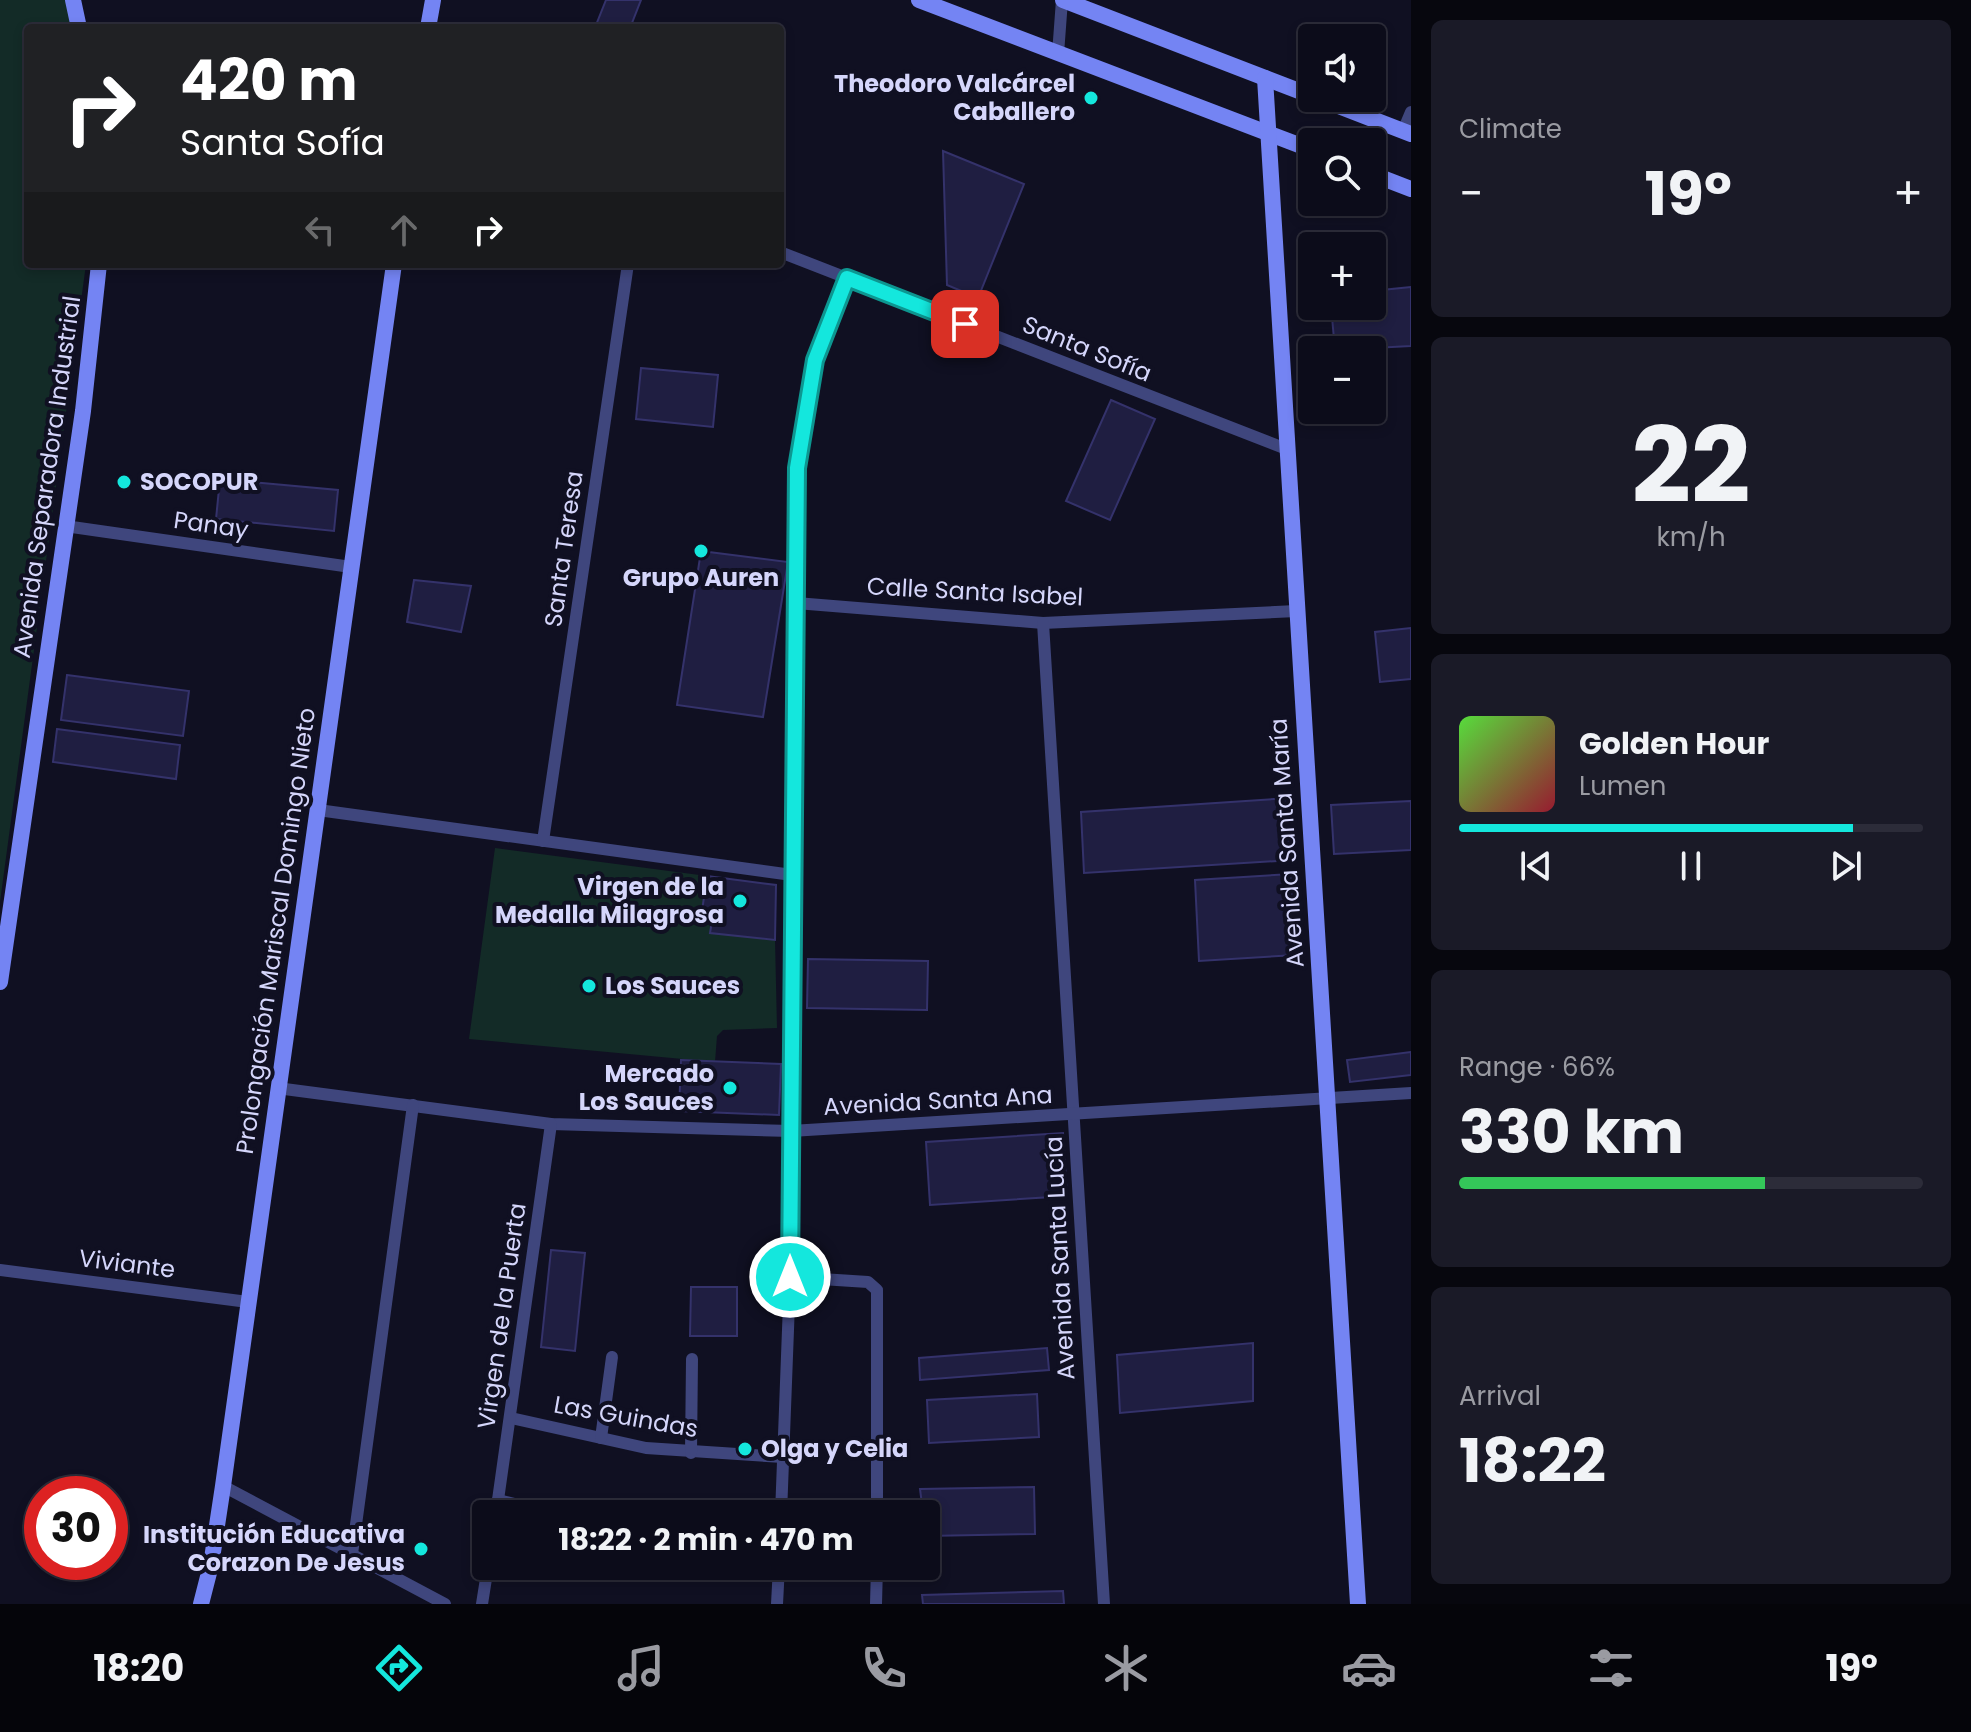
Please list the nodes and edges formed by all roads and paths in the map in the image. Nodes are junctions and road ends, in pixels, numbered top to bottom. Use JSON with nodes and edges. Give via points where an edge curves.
{"nodes":[{"id":1,"x":73,"y":0,"type":"edge"},
{"id":2,"x":433,"y":0,"type":"edge"},
{"id":3,"x":919,"y":0,"type":"edge"},
{"id":4,"x":1062,"y":0,"type":"edge"},
{"id":5,"x":78,"y":24,"type":"edge"},
{"id":6,"x":429,"y":24,"type":"edge"},
{"id":7,"x":1058,"y":54,"type":"junction"},
{"id":8,"x":1265,"y":78,"type":"junction"},
{"id":9,"x":1298,"y":91,"type":"edge"},
{"id":10,"x":1354,"y":112,"type":"edge"},
{"id":11,"x":1411,"y":112,"type":"edge"},
{"id":12,"x":1267,"y":132,"type":"junction"},
{"id":13,"x":1407,"y":133,"type":"edge"},
{"id":14,"x":1298,"y":144,"type":"edge"},
{"id":15,"x":1386,"y":179,"type":"edge"},
{"id":16,"x":1411,"y":189,"type":"edge"},
{"id":17,"x":784,"y":254,"type":"edge"},
{"id":18,"x":99,"y":268,"type":"edge"},
{"id":19,"x":393,"y":268,"type":"edge"},
{"id":20,"x":627,"y":268,"type":"edge"},
{"id":21,"x":847,"y":278,"type":"junction"},
{"id":22,"x":1289,"y":450,"type":"junction"},
{"id":23,"x":65,"y":526,"type":"junction"},
{"id":24,"x":351,"y":567,"type":"junction"},
{"id":25,"x":796,"y":603,"type":"junction"},
{"id":26,"x":1296,"y":611,"type":"junction"},
{"id":27,"x":1043,"y":623,"type":"junction"},
{"id":28,"x":318,"y":810,"type":"junction"},
{"id":29,"x":543,"y":841,"type":"junction"},
{"id":30,"x":792,"y":875,"type":"junction"},
{"id":31,"x":0,"y":982,"type":"edge"},
{"id":32,"x":277,"y":1088,"type":"junction"},
{"id":33,"x":1411,"y":1093,"type":"edge"},
{"id":34,"x":1328,"y":1098,"type":"junction"},
{"id":35,"x":413,"y":1105,"type":"junction"},
{"id":36,"x":1075,"y":1115,"type":"junction"},
{"id":37,"x":551,"y":1124,"type":"junction"},
{"id":38,"x":791,"y":1131,"type":"junction"},
{"id":39,"x":0,"y":1270,"type":"edge"},
{"id":40,"x":790,"y":1277,"type":"junction"},
{"id":41,"x":248,"y":1302,"type":"junction"},
{"id":42,"x":612,"y":1357,"type":"dead end"},
{"id":43,"x":692,"y":1359,"type":"dead end"},
{"id":44,"x":511,"y":1418,"type":"junction"},
{"id":45,"x":601,"y":1438,"type":"junction"},
{"id":46,"x":691,"y":1453,"type":"junction"},
{"id":47,"x":783,"y":1457,"type":"junction"},
{"id":48,"x":223,"y":1486,"type":"junction"},
{"id":49,"x":498,"y":1500,"type":"edge"},
{"id":50,"x":781,"y":1500,"type":"edge"},
{"id":51,"x":877,"y":1500,"type":"edge"},
{"id":52,"x":352,"y":1554,"type":"junction"},
{"id":53,"x":486,"y":1580,"type":"edge"},
{"id":54,"x":778,"y":1580,"type":"edge"},
{"id":55,"x":877,"y":1580,"type":"edge"},
{"id":56,"x":201,"y":1604,"type":"edge"},
{"id":57,"x":445,"y":1604,"type":"edge"},
{"id":58,"x":482,"y":1604,"type":"edge"},
{"id":59,"x":777,"y":1604,"type":"edge"},
{"id":60,"x":876,"y":1604,"type":"edge"},
{"id":61,"x":1104,"y":1604,"type":"edge"},
{"id":62,"x":1358,"y":1604,"type":"edge"}],
"edges":[{"from":1,"to":5,"type":"street"},
{"from":2,"to":6,"type":"street"},
{"from":3,"to":7,"type":"street"},
{"from":4,"to":7,"type":"street"},
{"from":4,"to":8,"type":"street"},
{"from":7,"to":12,"type":"street"},
{"from":8,"to":9,"type":"street"},
{"from":8,"to":12,"type":"street","name":"Avenida Santa María"},
{"from":10,"to":13,"type":"street"},
{"from":11,"to":13,"type":"street"},
{"from":12,"to":14,"type":"street"},
{"from":12,"to":22,"type":"street","name":"Avenida Santa María"},
{"from":15,"to":16,"type":"street"},
{"from":17,"to":21,"type":"street","name":"Santa Sofía"},
{"from":18,"to":23,"type":"street","name":"Avenida Separadora Industrial"},
{"from":19,"to":24,"type":"street","name":"Prolongación Mariscal Domingo Nieto"},
{"from":20,"to":29,"type":"street","name":"Santa Teresa"},
{"from":21,"to":22,"type":"street","name":"Santa Sofía"},
{"from":21,"to":25,"type":"street","via":[[815,360],[797,468]]},
{"from":22,"to":26,"type":"street","name":"Avenida Santa María"},
{"from":23,"to":24,"type":"street","name":"Panay"},
{"from":23,"to":31,"type":"street","name":"Avenida Separadora Industrial"},
{"from":24,"to":28,"type":"street","name":"Prolongación Mariscal Domingo Nieto"},
{"from":25,"to":27,"type":"street","name":"Calle Santa Isabel"},
{"from":25,"to":30,"type":"street"},
{"from":26,"to":27,"type":"street","name":"Calle Santa Isabel"},
{"from":26,"to":34,"type":"street","name":"Avenida Santa María"},
{"from":27,"to":36,"type":"street","name":"Avenida Santa Lucía"},
{"from":28,"to":29,"type":"street"},
{"from":28,"to":32,"type":"street","name":"Prolongación Mariscal Domingo Nieto"},
{"from":29,"to":30,"type":"street"},
{"from":30,"to":38,"type":"street"},
{"from":32,"to":35,"type":"street","name":"Avenida Santa Ana"},
{"from":32,"to":41,"type":"street","name":"Prolongación Mariscal Domingo Nieto"},
{"from":33,"to":34,"type":"street","name":"Avenida Santa Ana"},
{"from":34,"to":36,"type":"street","name":"Avenida Santa Ana"},
{"from":34,"to":62,"type":"street","name":"Avenida Santa María"},
{"from":35,"to":37,"type":"street","name":"Avenida Santa Ana"},
{"from":35,"to":52,"type":"street"},
{"from":36,"to":38,"type":"street","name":"Avenida Santa Ana"},
{"from":36,"to":61,"type":"street","name":"Avenida Santa Lucía"},
{"from":37,"to":38,"type":"street","name":"Avenida Santa Ana"},
{"from":37,"to":44,"type":"street","name":"Virgen de la Puerta"},
{"from":38,"to":40,"type":"street"},
{"from":39,"to":41,"type":"street","name":"Viviante"},
{"from":40,"to":47,"type":"street"},
{"from":40,"to":51,"type":"street","via":[[868,1282],[877,1290]]},
{"from":41,"to":48,"type":"street","name":"Prolongación Mariscal Domingo Nieto"},
{"from":42,"to":45,"type":"street"},
{"from":43,"to":46,"type":"street"},
{"from":44,"to":45,"type":"street","name":"Las Guindas"},
{"from":44,"to":49,"type":"street","name":"Virgen de la Puerta"},
{"from":45,"to":46,"type":"street","name":"Las Guindas"},
{"from":46,"to":47,"type":"street","name":"Las Guindas"},
{"from":47,"to":50,"type":"street"},
{"from":48,"to":52,"type":"street"},
{"from":48,"to":56,"type":"street","name":"Prolongación Mariscal Domingo Nieto"},
{"from":52,"to":57,"type":"street"},
{"from":53,"to":58,"type":"street"},
{"from":54,"to":59,"type":"street"},
{"from":55,"to":60,"type":"street"}]}
